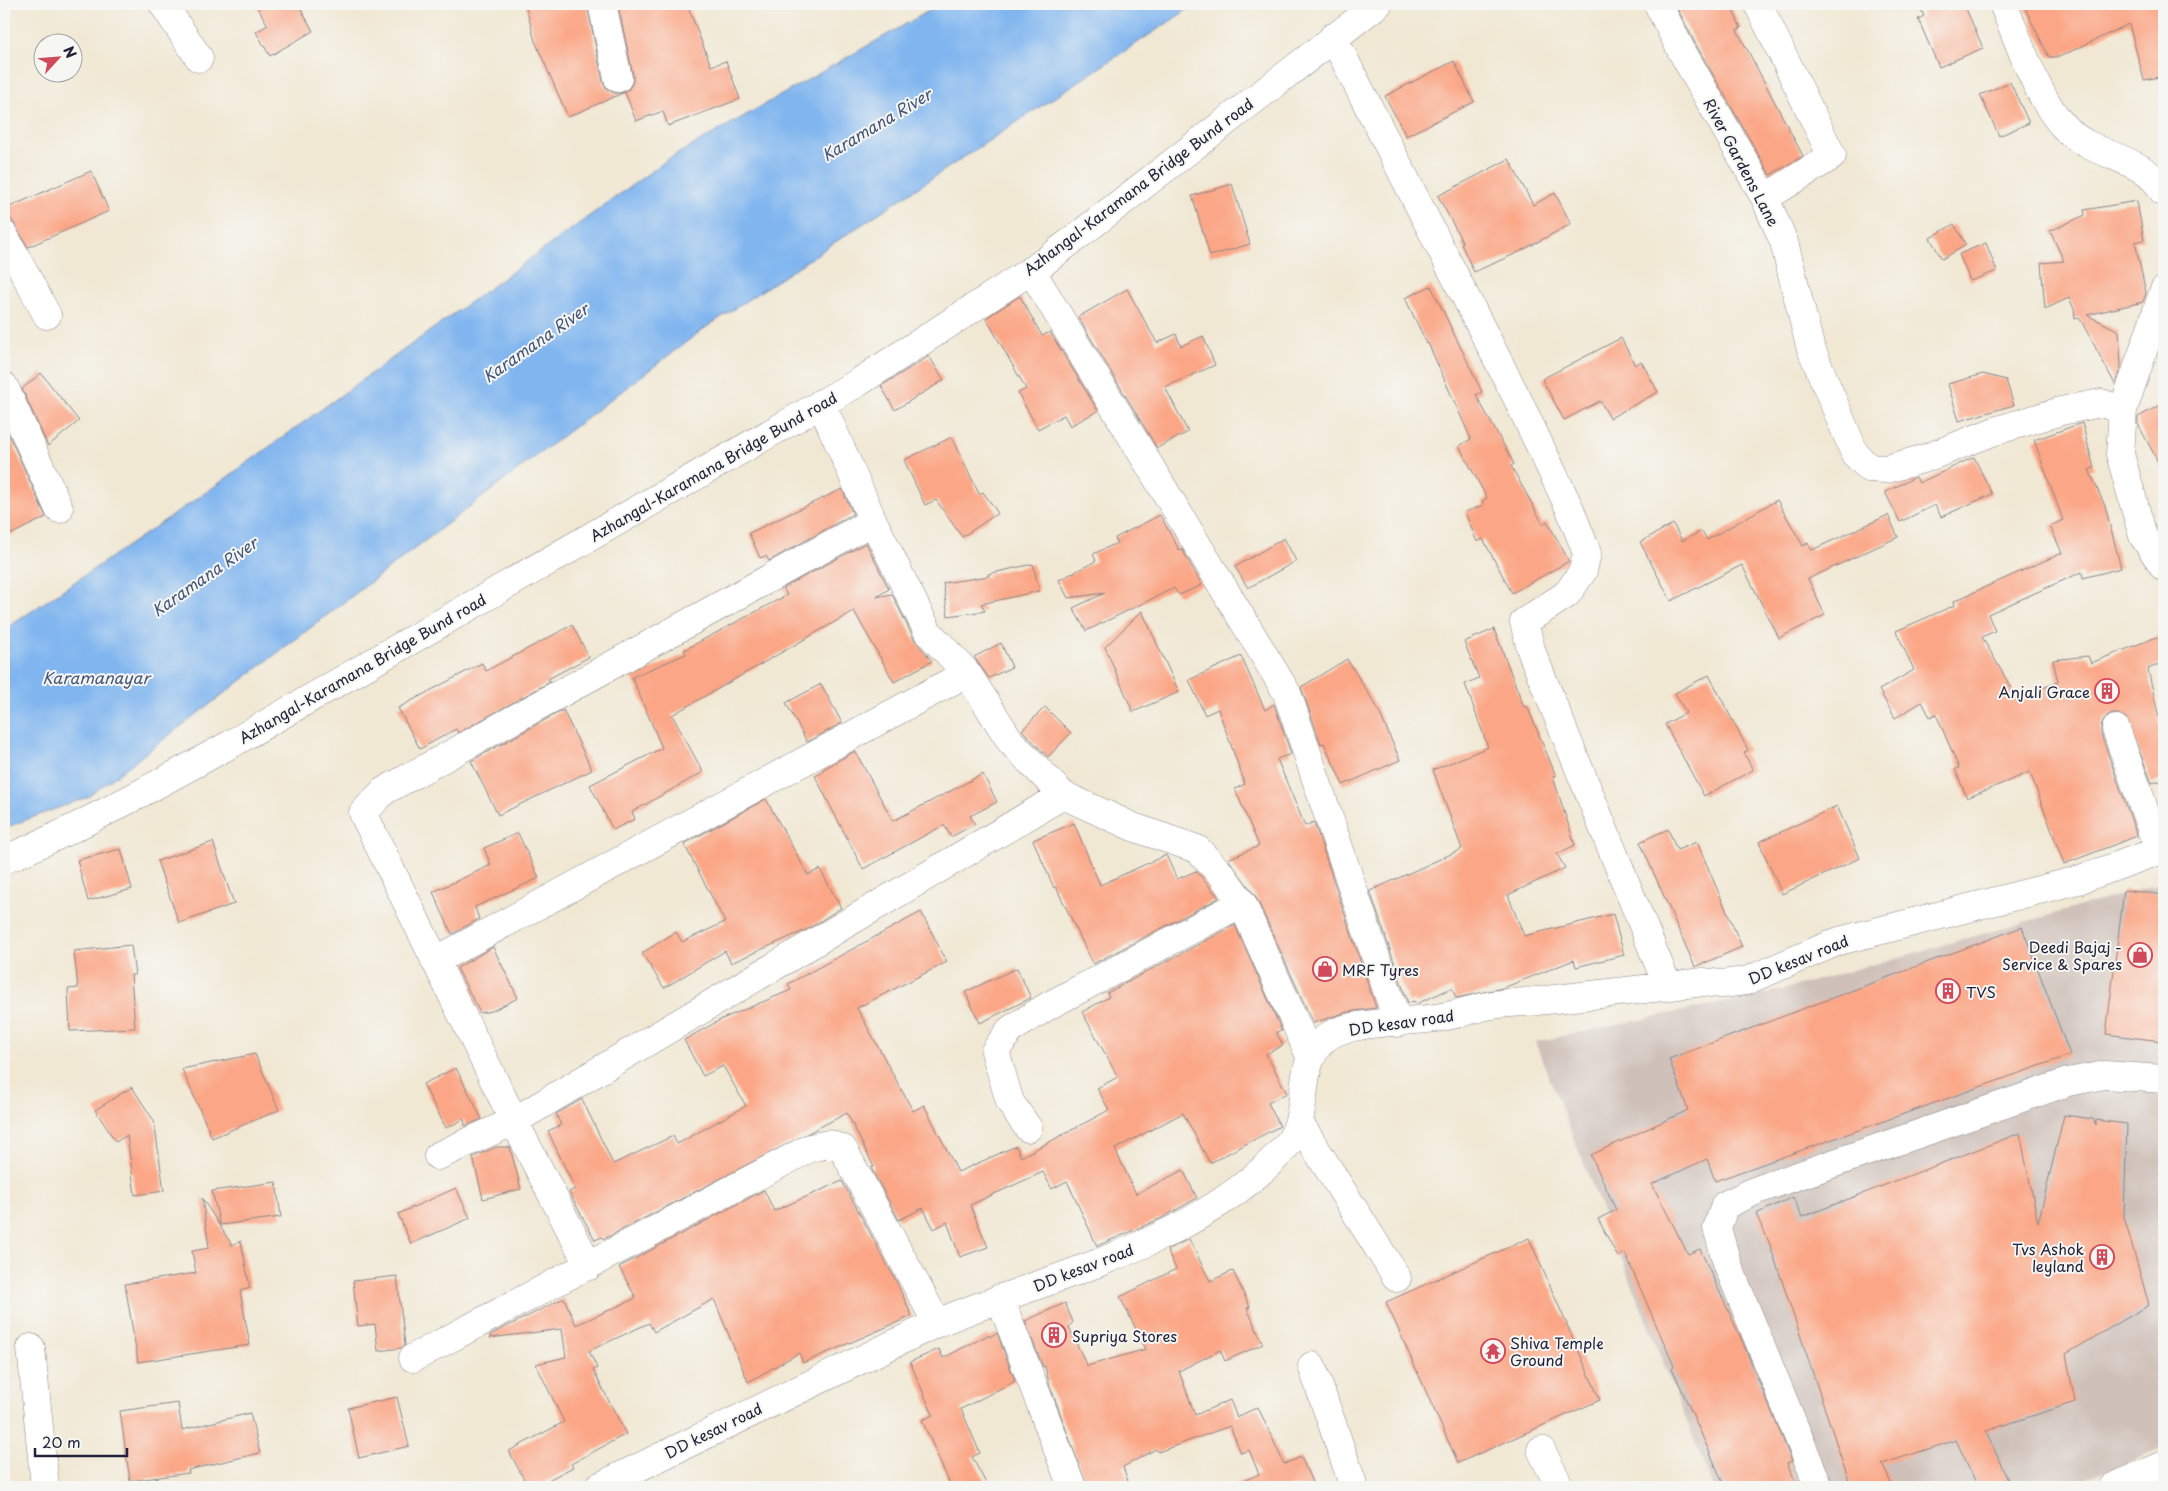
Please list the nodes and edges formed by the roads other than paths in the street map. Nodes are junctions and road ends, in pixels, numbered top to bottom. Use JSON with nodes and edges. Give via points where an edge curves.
{"nodes":[{"id":1,"x":163,"y":4,"type":"edge"},
{"id":2,"x":602,"y":4,"type":"edge"},
{"id":3,"x":1378,"y":4,"type":"edge"},
{"id":4,"x":1658,"y":4,"type":"edge"},
{"id":5,"x":1758,"y":4,"type":"edge"},
{"id":6,"x":2003,"y":4,"type":"edge"},
{"id":7,"x":1333,"y":37,"type":"junction"},
{"id":8,"x":199,"y":58,"type":"dead end"},
{"id":9,"x":618,"y":78,"type":"dead end"},
{"id":10,"x":2164,"y":194,"type":"edge"},
{"id":11,"x":1765,"y":198,"type":"junction"},
{"id":12,"x":4,"y":236,"type":"edge"},
{"id":13,"x":1031,"y":270,"type":"junction"},
{"id":14,"x":2164,"y":290,"type":"edge"},
{"id":15,"x":47,"y":315,"type":"dead end"},
{"id":16,"x":4,"y":386,"type":"edge"},
{"id":17,"x":821,"y":403,"type":"junction"},
{"id":18,"x":2123,"y":410,"type":"junction"},
{"id":19,"x":59,"y":509,"type":"dead end"},
{"id":20,"x":873,"y":521,"type":"junction"},
{"id":21,"x":2164,"y":567,"type":"edge"},
{"id":22,"x":967,"y":673,"type":"junction"},
{"id":23,"x":2116,"y":729,"type":"dead end"},
{"id":24,"x":1063,"y":795,"type":"junction"},
{"id":25,"x":2162,"y":850,"type":"edge"},
{"id":26,"x":4,"y":860,"type":"edge"},
{"id":27,"x":1242,"y":903,"type":"junction"},
{"id":28,"x":435,"y":961,"type":"junction"},
{"id":29,"x":1668,"y":987,"type":"junction"},
{"id":30,"x":1398,"y":1023,"type":"junction"},
{"id":31,"x":1310,"y":1056,"type":"junction"},
{"id":32,"x":2164,"y":1080,"type":"edge"},
{"id":33,"x":514,"y":1121,"type":"junction"},
{"id":34,"x":1299,"y":1122,"type":"junction"},
{"id":35,"x":1028,"y":1128,"type":"dead end"},
{"id":36,"x":438,"y":1156,"type":"dead end"},
{"id":37,"x":589,"y":1266,"type":"junction"},
{"id":38,"x":1397,"y":1278,"type":"dead end"},
{"id":39,"x":1000,"y":1298,"type":"junction"},
{"id":40,"x":937,"y":1323,"type":"junction"},
{"id":41,"x":31,"y":1348,"type":"dead end"},
{"id":42,"x":413,"y":1358,"type":"dead end"},
{"id":43,"x":1312,"y":1366,"type":"dead end"},
{"id":44,"x":1541,"y":1450,"type":"dead end"},
{"id":45,"x":2164,"y":1466,"type":"edge"},
{"id":46,"x":45,"y":1487,"type":"edge"},
{"id":47,"x":598,"y":1487,"type":"edge"},
{"id":48,"x":1072,"y":1487,"type":"edge"},
{"id":49,"x":1354,"y":1487,"type":"edge"},
{"id":50,"x":1560,"y":1487,"type":"edge"},
{"id":51,"x":1820,"y":1487,"type":"edge"},
{"id":52,"x":2112,"y":1487,"type":"edge"}],
"edges":[{"from":1,"to":8,"type":"street"},
{"from":2,"to":9,"type":"street"},
{"from":3,"to":7,"type":"street","name":"Azhangal-Karamana Bridge Bund road"},
{"from":4,"to":11,"type":"street","name":"River Gardens Lane"},
{"from":5,"to":11,"type":"street","via":[[1832,156]]},
{"from":6,"to":10,"type":"street","via":[[2045,102],[2067,130],[2100,151],[2147,171],[2158,181]]},
{"from":7,"to":13,"type":"street","name":"Azhangal-Karamana Bridge Bund road"},
{"from":7,"to":29,"type":"street","via":[[1517,398],[1569,507],[1587,553],[1582,571],[1567,594],[1524,622],[1532,653]]},
{"from":11,"to":18,"type":"street","name":"River Gardens Lane","via":[[1784,242],[1810,346],[1855,454],[1869,468],[1887,469],[1926,458],[2061,411],[2101,403]]},
{"from":12,"to":15,"type":"street"},
{"from":13,"to":17,"type":"street","name":"Azhangal-Karamana Bridge Bund road","via":[[859,382]]},
{"from":13,"to":30,"type":"street","via":[[1287,693]]},
{"from":14,"to":18,"type":"street"},
{"from":16,"to":19,"type":"street"},
{"from":17,"to":20,"type":"street"},
{"from":17,"to":26,"type":"street","name":"Azhangal-Karamana Bridge Bund road","via":[[231,744],[130,800]]},
{"from":18,"to":21,"type":"street","via":[[2120,454],[2143,536]]},
{"from":20,"to":22,"type":"street","via":[[928,632]]},
{"from":20,"to":28,"type":"street","via":[[384,791],[363,813]]},
{"from":22,"to":24,"type":"street","via":[[1011,742]]},
{"from":22,"to":28,"type":"street"},
{"from":23,"to":25,"type":"street"},
{"from":24,"to":27,"type":"street","via":[[1133,827],[1197,849],[1222,875]]},
{"from":24,"to":33,"type":"street"},
{"from":25,"to":29,"type":"street","name":"DD kesav road","via":[[2078,880],[1839,941],[1746,981]]},
{"from":27,"to":31,"type":"street"},
{"from":27,"to":35,"type":"street","via":[[1048,1006],[1010,1030],[995,1051],[1010,1102]]},
{"from":28,"to":33,"type":"street"},
{"from":29,"to":30,"type":"street","name":"DD kesav road","via":[[1492,1005],[1451,1016]]},
{"from":30,"to":31,"type":"street","name":"DD kesav road","via":[[1350,1027],[1329,1036]]},
{"from":31,"to":34,"type":"street","name":"DD kesav road"},
{"from":32,"to":51,"type":"street","via":[[2105,1076],[2068,1082],[1757,1190],[1725,1205],[1717,1228],[1727,1263]]},
{"from":33,"to":36,"type":"street"},
{"from":33,"to":37,"type":"street"},
{"from":34,"to":38,"type":"street"},
{"from":34,"to":39,"type":"street","name":"DD kesav road","via":[[1288,1143],[1253,1179],[1192,1220],[1095,1266]]},
{"from":37,"to":40,"type":"street","via":[[810,1148],[829,1144],[843,1149]]},
{"from":37,"to":42,"type":"street"},
{"from":39,"to":40,"type":"street","name":"DD kesav road"},
{"from":39,"to":48,"type":"street"},
{"from":40,"to":47,"type":"street","name":"DD kesav road"},
{"from":41,"to":46,"type":"street"},
{"from":43,"to":49,"type":"street"},
{"from":44,"to":50,"type":"street"},
{"from":45,"to":52,"type":"street"}]}
